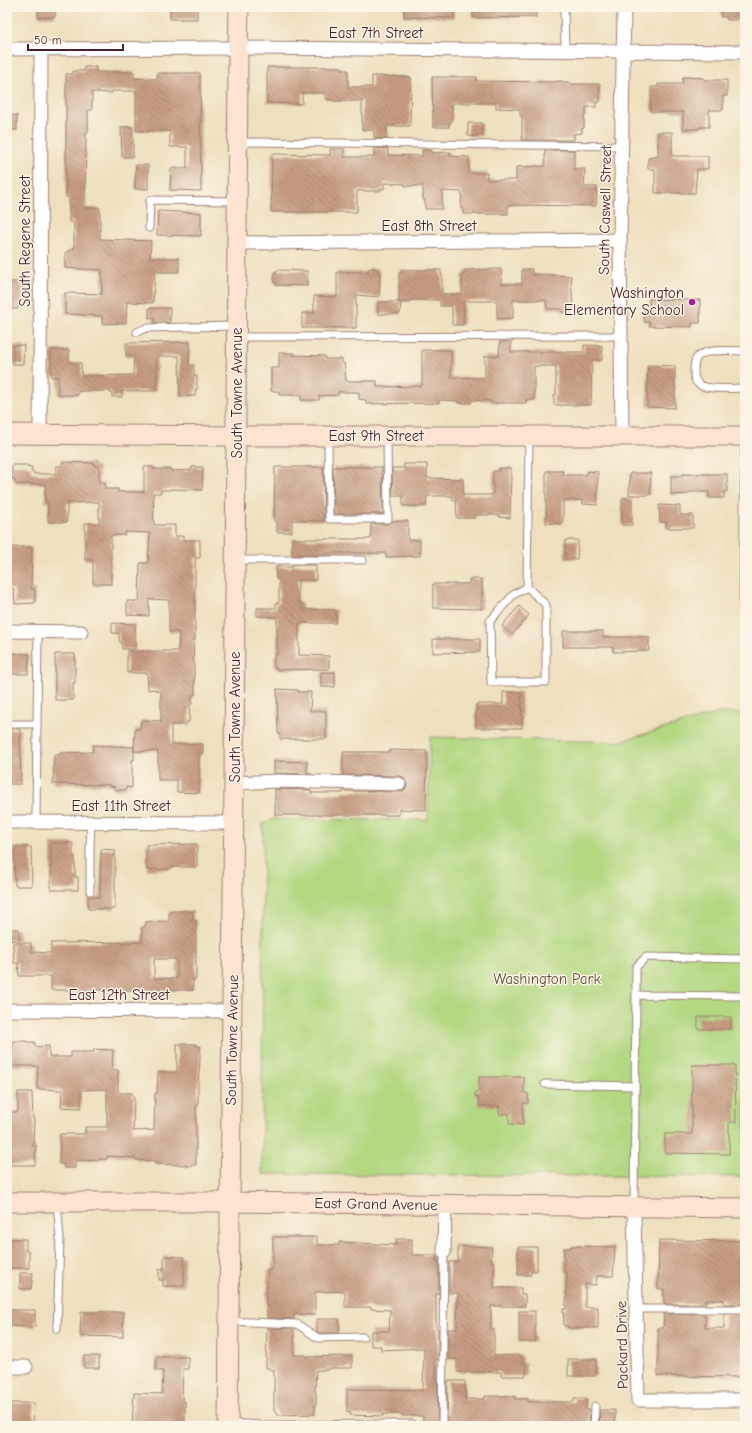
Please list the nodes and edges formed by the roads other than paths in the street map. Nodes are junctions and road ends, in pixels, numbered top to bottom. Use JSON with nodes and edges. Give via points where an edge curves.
{"nodes":[{"id":1,"x":239,"y":7,"type":"edge"},
{"id":2,"x":564,"y":7,"type":"edge"},
{"id":3,"x":624,"y":7,"type":"edge"},
{"id":4,"x":238,"y":48,"type":"junction"},
{"id":5,"x":7,"y":49,"type":"edge"},
{"id":6,"x":42,"y":49,"type":"junction"},
{"id":7,"x":565,"y":51,"type":"junction"},
{"id":8,"x":623,"y":51,"type":"junction"},
{"id":9,"x":745,"y":52,"type":"edge"},
{"id":10,"x":238,"y":142,"type":"junction"},
{"id":11,"x":622,"y":146,"type":"junction"},
{"id":12,"x":238,"y":201,"type":"junction"},
{"id":13,"x":149,"y":228,"type":"dead end"},
{"id":14,"x":620,"y":240,"type":"junction"},
{"id":15,"x":238,"y":243,"type":"junction"},
{"id":16,"x":237,"y":331,"type":"junction"},
{"id":17,"x":137,"y":332,"type":"dead end"},
{"id":18,"x":621,"y":336,"type":"junction"},
{"id":19,"x":745,"y":351,"type":"edge"},
{"id":20,"x":745,"y":388,"type":"edge"},
{"id":21,"x":7,"y":434,"type":"edge"},
{"id":22,"x":40,"y":434,"type":"junction"},
{"id":23,"x":237,"y":436,"type":"junction"},
{"id":24,"x":328,"y":436,"type":"junction"},
{"id":25,"x":387,"y":436,"type":"junction"},
{"id":26,"x":529,"y":436,"type":"junction"},
{"id":27,"x":622,"y":436,"type":"junction"},
{"id":28,"x":745,"y":436,"type":"edge"},
{"id":29,"x":236,"y":560,"type":"junction"},
{"id":30,"x":363,"y":560,"type":"dead end"},
{"id":31,"x":527,"y":587,"type":"junction"},
{"id":32,"x":744,"y":604,"type":"dead end"},
{"id":33,"x":7,"y":631,"type":"edge"},
{"id":34,"x":38,"y":632,"type":"junction"},
{"id":35,"x":81,"y":632,"type":"dead end"},
{"id":36,"x":7,"y":724,"type":"edge"},
{"id":37,"x":37,"y":724,"type":"junction"},
{"id":38,"x":234,"y":783,"type":"junction"},
{"id":39,"x":399,"y":784,"type":"dead end"},
{"id":40,"x":7,"y":822,"type":"edge"},
{"id":41,"x":36,"y":822,"type":"junction"},
{"id":42,"x":91,"y":822,"type":"junction"},
{"id":43,"x":234,"y":823,"type":"junction"},
{"id":44,"x":90,"y":891,"type":"dead end"},
{"id":45,"x":745,"y":960,"type":"edge"},
{"id":46,"x":636,"y":995,"type":"junction"},
{"id":47,"x":745,"y":996,"type":"edge"},
{"id":48,"x":7,"y":1010,"type":"edge"},
{"id":49,"x":232,"y":1011,"type":"junction"},
{"id":50,"x":545,"y":1084,"type":"dead end"},
{"id":51,"x":635,"y":1086,"type":"junction"},
{"id":52,"x":7,"y":1202,"type":"edge"},
{"id":53,"x":57,"y":1202,"type":"junction"},
{"id":54,"x":230,"y":1202,"type":"junction"},
{"id":55,"x":445,"y":1204,"type":"junction"},
{"id":56,"x":634,"y":1207,"type":"junction"},
{"id":57,"x":745,"y":1208,"type":"edge"},
{"id":58,"x":444,"y":1252,"type":"joint"},
{"id":59,"x":637,"y":1309,"type":"junction"},
{"id":60,"x":745,"y":1309,"type":"edge"},
{"id":61,"x":229,"y":1321,"type":"junction"},
{"id":62,"x":57,"y":1329,"type":"dead end"},
{"id":63,"x":363,"y":1337,"type":"dead end"},
{"id":64,"x":7,"y":1367,"type":"edge"},
{"id":65,"x":26,"y":1367,"type":"dead end"},
{"id":66,"x":745,"y":1400,"type":"edge"},
{"id":67,"x":595,"y":1406,"type":"dead end"},
{"id":68,"x":412,"y":1424,"type":"dead end"},
{"id":69,"x":228,"y":1425,"type":"edge"},
{"id":70,"x":442,"y":1426,"type":"edge"},
{"id":71,"x":594,"y":1426,"type":"edge"}],
"edges":[{"from":1,"to":4,"type":"street","name":"South Towne Avenue"},
{"from":2,"to":7,"type":"lane"},
{"from":3,"to":8,"type":"street","name":"South Caswell Street"},
{"from":4,"to":6,"type":"street","name":"East 7th Street"},
{"from":4,"to":7,"type":"street","name":"East 7th Street"},
{"from":4,"to":10,"type":"street","name":"South Towne Avenue"},
{"from":5,"to":6,"type":"street","name":"East 7th Street"},
{"from":6,"to":22,"type":"street","name":"South Regene Street"},
{"from":7,"to":8,"type":"street","name":"East 7th Street"},
{"from":8,"to":9,"type":"street","name":"East 7th Street"},
{"from":8,"to":11,"type":"street","name":"South Caswell Street"},
{"from":10,"to":11,"type":"lane"},
{"from":10,"to":12,"type":"street","name":"South Towne Avenue"},
{"from":11,"to":14,"type":"street","name":"South Caswell Street"},
{"from":12,"to":13,"type":"lane","via":[[150,200]]},
{"from":12,"to":15,"type":"street","name":"South Towne Avenue"},
{"from":14,"to":15,"type":"street","name":"East 8th Street"},
{"from":14,"to":18,"type":"street","name":"South Caswell Street"},
{"from":15,"to":16,"type":"street","name":"South Towne Avenue"},
{"from":16,"to":17,"type":"lane","via":[[146,328]]},
{"from":16,"to":18,"type":"lane"},
{"from":16,"to":23,"type":"street","name":"South Towne Avenue"},
{"from":18,"to":27,"type":"street","name":"South Caswell Street"},
{"from":19,"to":20,"type":"lane","via":[[707,351],[696,358],[694,366],[694,378],[703,386]]},
{"from":21,"to":22,"type":"street","name":"East 9th Street"},
{"from":22,"to":23,"type":"street","name":"East 9th Street"},
{"from":23,"to":24,"type":"street","name":"East 9th Street"},
{"from":23,"to":29,"type":"street","name":"South Towne Avenue"},
{"from":24,"to":25,"type":"street","name":"East 9th Street"},
{"from":24,"to":25,"type":"lane","via":[[329,519],[388,519]]},
{"from":25,"to":26,"type":"street","name":"East 9th Street"},
{"from":26,"to":27,"type":"street","name":"East 9th Street"},
{"from":26,"to":31,"type":"lane"},
{"from":27,"to":28,"type":"street","name":"East 9th Street"},
{"from":28,"to":32,"type":"lane"},
{"from":29,"to":30,"type":"lane"},
{"from":29,"to":38,"type":"street","name":"South Towne Avenue"},
{"from":31,"to":31,"type":"lane","via":[[513,594],[490,621],[491,682],[546,682],[546,605]]},
{"from":33,"to":34,"type":"street"},
{"from":34,"to":35,"type":"street"},
{"from":34,"to":37,"type":"lane"},
{"from":36,"to":37,"type":"lane"},
{"from":37,"to":41,"type":"lane"},
{"from":38,"to":39,"type":"street","via":[[280,781]]},
{"from":38,"to":43,"type":"street","name":"South Towne Avenue"},
{"from":40,"to":41,"type":"street","name":"East 11th Street"},
{"from":41,"to":42,"type":"street","name":"East 11th Street"},
{"from":42,"to":43,"type":"street","name":"East 11th Street"},
{"from":42,"to":44,"type":"lane"},
{"from":43,"to":49,"type":"street","name":"South Towne Avenue"},
{"from":45,"to":46,"type":"lane","via":[[646,957],[636,967]]},
{"from":46,"to":47,"type":"lane"},
{"from":46,"to":51,"type":"lane"},
{"from":48,"to":49,"type":"street","name":"East 12th Street"},
{"from":49,"to":54,"type":"street","name":"South Towne Avenue"},
{"from":50,"to":51,"type":"lane"},
{"from":51,"to":56,"type":"lane"},
{"from":52,"to":53,"type":"street","name":"East Grand Avenue"},
{"from":53,"to":54,"type":"street","name":"East Grand Avenue"},
{"from":53,"to":62,"type":"lane","via":[[60,1239]]},
{"from":54,"to":55,"type":"street","name":"East Grand Avenue"},
{"from":54,"to":61,"type":"street","name":"South Towne Avenue"},
{"from":55,"to":56,"type":"street","name":"East Grand Avenue"},
{"from":55,"to":58,"type":"street"},
{"from":56,"to":57,"type":"street","name":"East Grand Avenue"},
{"from":56,"to":59,"type":"street","name":"Packard Drive"},
{"from":58,"to":70,"type":"lane"},
{"from":59,"to":60,"type":"lane"},
{"from":59,"to":66,"type":"street","name":"Packard Drive","via":[[638,1400]]},
{"from":61,"to":63,"type":"lane","via":[[297,1324],[318,1338]]},
{"from":61,"to":69,"type":"street","name":"South Towne Avenue"},
{"from":64,"to":65,"type":"street"},
{"from":67,"to":71,"type":"lane"},
{"from":68,"to":69,"type":"lane"}]}
